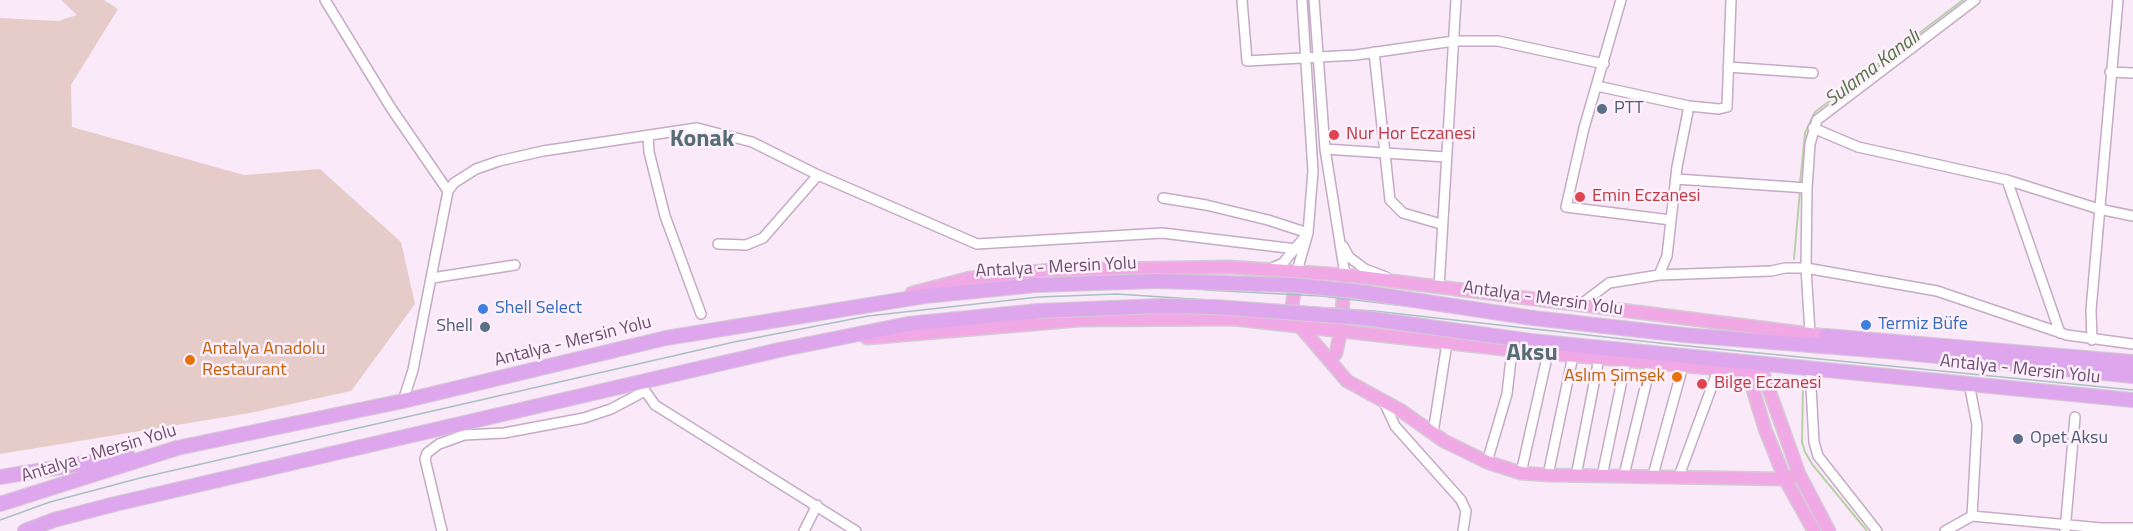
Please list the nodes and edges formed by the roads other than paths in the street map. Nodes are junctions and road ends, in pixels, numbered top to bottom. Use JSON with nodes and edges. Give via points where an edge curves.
{"nodes":[{"id":1,"x":325,"y":0,"type":"edge"},
{"id":2,"x":1242,"y":0,"type":"edge"},
{"id":3,"x":1302,"y":0,"type":"edge"},
{"id":4,"x":1314,"y":0,"type":"edge"},
{"id":5,"x":1456,"y":0,"type":"edge"},
{"id":6,"x":1621,"y":0,"type":"edge"},
{"id":7,"x":1731,"y":0,"type":"edge"},
{"id":8,"x":1974,"y":0,"type":"edge"},
{"id":9,"x":2106,"y":0,"type":"edge"},
{"id":10,"x":2117,"y":1,"type":"edge"},
{"id":11,"x":1455,"y":41,"type":"junction"},
{"id":12,"x":1374,"y":52,"type":"junction"},
{"id":13,"x":1317,"y":56,"type":"junction"},
{"id":14,"x":1304,"y":57,"type":"junction"},
{"id":15,"x":1604,"y":64,"type":"junction"},
{"id":16,"x":1728,"y":67,"type":"junction"},
{"id":17,"x":2110,"y":72,"type":"junction"},
{"id":18,"x":1814,"y":73,"type":"dead end"},
{"id":19,"x":2133,"y":73,"type":"edge"},
{"id":20,"x":1597,"y":86,"type":"junction"},
{"id":21,"x":1689,"y":106,"type":"junction"},
{"id":22,"x":1813,"y":128,"type":"junction"},
{"id":23,"x":648,"y":135,"type":"junction"},
{"id":24,"x":1325,"y":149,"type":"junction"},
{"id":25,"x":1384,"y":153,"type":"junction"},
{"id":26,"x":1446,"y":157,"type":"junction"},
{"id":27,"x":818,"y":175,"type":"junction"},
{"id":28,"x":1676,"y":179,"type":"junction"},
{"id":29,"x":2007,"y":180,"type":"junction"},
{"id":30,"x":1801,"y":188,"type":"junction"},
{"id":31,"x":448,"y":191,"type":"junction"},
{"id":32,"x":1163,"y":198,"type":"dead end"},
{"id":33,"x":2099,"y":209,"type":"junction"},
{"id":34,"x":2133,"y":216,"type":"edge"},
{"id":35,"x":1671,"y":219,"type":"junction"},
{"id":36,"x":1441,"y":224,"type":"junction"},
{"id":37,"x":1308,"y":233,"type":"junction"},
{"id":38,"x":1341,"y":242,"type":"junction"},
{"id":39,"x":718,"y":244,"type":"dead end"},
{"id":40,"x":1296,"y":249,"type":"junction"},
{"id":41,"x":515,"y":266,"type":"dead end"},
{"id":42,"x":1806,"y":267,"type":"junction"},
{"id":43,"x":1269,"y":269,"type":"junction"},
{"id":44,"x":1297,"y":271,"type":"junction"},
{"id":45,"x":1659,"y":274,"type":"junction"},
{"id":46,"x":1345,"y":276,"type":"junction"},
{"id":47,"x":432,"y":278,"type":"junction"},
{"id":48,"x":1402,"y":283,"type":"junction"},
{"id":49,"x":1439,"y":288,"type":"junction"},
{"id":50,"x":868,"y":304,"type":"junction"},
{"id":51,"x":1580,"y":305,"type":"junction"},
{"id":52,"x":701,"y":314,"type":"dead end"},
{"id":53,"x":1299,"y":325,"type":"junction"},
{"id":54,"x":1341,"y":330,"type":"junction"},
{"id":55,"x":1810,"y":333,"type":"junction"},
{"id":56,"x":2060,"y":333,"type":"junction"},
{"id":57,"x":1826,"y":336,"type":"junction"},
{"id":58,"x":2092,"y":340,"type":"junction"},
{"id":59,"x":1447,"y":343,"type":"junction"},
{"id":60,"x":2133,"y":344,"type":"edge"},
{"id":61,"x":779,"y":350,"type":"junction"},
{"id":62,"x":1512,"y":350,"type":"junction"},
{"id":63,"x":1897,"y":352,"type":"junction"},
{"id":64,"x":1548,"y":353,"type":"junction"},
{"id":65,"x":1573,"y":356,"type":"junction"},
{"id":66,"x":1599,"y":358,"type":"junction"},
{"id":67,"x":1331,"y":360,"type":"junction"},
{"id":68,"x":1626,"y":361,"type":"junction"},
{"id":69,"x":2133,"y":362,"type":"edge"},
{"id":70,"x":1652,"y":363,"type":"junction"},
{"id":71,"x":1683,"y":366,"type":"junction"},
{"id":72,"x":1795,"y":366,"type":"junction"},
{"id":73,"x":1810,"y":368,"type":"junction"},
{"id":74,"x":1718,"y":370,"type":"junction"},
{"id":75,"x":1748,"y":373,"type":"junction"},
{"id":76,"x":1763,"y":373,"type":"junction"},
{"id":77,"x":2133,"y":376,"type":"edge"},
{"id":78,"x":1969,"y":382,"type":"junction"},
{"id":79,"x":642,"y":386,"type":"junction"},
{"id":80,"x":2133,"y":400,"type":"edge"},
{"id":81,"x":403,"y":401,"type":"junction"},
{"id":82,"x":1384,"y":402,"type":"junction"},
{"id":83,"x":2075,"y":417,"type":"dead end"},
{"id":84,"x":1433,"y":433,"type":"junction"},
{"id":85,"x":177,"y":448,"type":"junction"},
{"id":86,"x":1486,"y":462,"type":"junction"},
{"id":87,"x":1521,"y":473,"type":"junction"},
{"id":88,"x":1799,"y":474,"type":"junction"},
{"id":89,"x":1653,"y":475,"type":"junction"},
{"id":90,"x":1548,"y":476,"type":"junction"},
{"id":91,"x":1576,"y":476,"type":"junction"},
{"id":92,"x":1602,"y":476,"type":"junction"},
{"id":93,"x":1624,"y":476,"type":"junction"},
{"id":94,"x":1678,"y":476,"type":"junction"},
{"id":95,"x":0,"y":477,"type":"edge"},
{"id":96,"x":1785,"y":479,"type":"junction"},
{"id":97,"x":0,"y":504,"type":"edge"},
{"id":98,"x":115,"y":504,"type":"junction"},
{"id":99,"x":817,"y":505,"type":"junction"},
{"id":100,"x":1972,"y":516,"type":"junction"},
{"id":101,"x":2066,"y":528,"type":"edge"},
{"id":102,"x":2133,"y":528,"type":"edge"},
{"id":103,"x":25,"y":531,"type":"edge"},
{"id":104,"x":48,"y":531,"type":"edge"},
{"id":105,"x":442,"y":531,"type":"edge"},
{"id":106,"x":804,"y":531,"type":"edge"},
{"id":107,"x":856,"y":531,"type":"edge"},
{"id":108,"x":1463,"y":531,"type":"edge"},
{"id":109,"x":1814,"y":531,"type":"edge"},
{"id":110,"x":1829,"y":531,"type":"edge"},
{"id":111,"x":1877,"y":531,"type":"edge"},
{"id":112,"x":1945,"y":531,"type":"edge"}],
"edges":[{"from":1,"to":31,"type":"street"},
{"from":2,"to":14,"type":"street","via":[[1247,61]]},
{"from":3,"to":14,"type":"street"},
{"from":4,"to":13,"type":"street"},
{"from":5,"to":11,"type":"street"},
{"from":6,"to":15,"type":"street"},
{"from":7,"to":16,"type":"street"},
{"from":8,"to":22,"type":"street","via":[[1817,120]]},
{"from":9,"to":10,"type":"street"},
{"from":10,"to":17,"type":"street"},
{"from":11,"to":12,"type":"street"},
{"from":11,"to":15,"type":"street","via":[[1498,41]]},
{"from":11,"to":26,"type":"street"},
{"from":12,"to":13,"type":"street"},
{"from":12,"to":25,"type":"street"},
{"from":13,"to":14,"type":"street"},
{"from":13,"to":24,"type":"street"},
{"from":14,"to":37,"type":"street","via":[[1313,171]]},
{"from":15,"to":20,"type":"street"},
{"from":16,"to":18,"type":"street"},
{"from":16,"to":21,"type":"street","via":[[1727,107]]},
{"from":17,"to":19,"type":"street"},
{"from":17,"to":33,"type":"street"},
{"from":20,"to":21,"type":"street"},
{"from":20,"to":35,"type":"street","via":[[1566,207]]},
{"from":21,"to":28,"type":"street"},
{"from":22,"to":29,"type":"street","via":[[1857,147]]},
{"from":22,"to":30,"type":"street"},
{"from":23,"to":27,"type":"street","via":[[697,128],[721,133],[752,141]]},
{"from":23,"to":31,"type":"street","via":[[499,161],[463,176]]},
{"from":23,"to":52,"type":"street","via":[[665,216]]},
{"from":24,"to":25,"type":"street"},
{"from":24,"to":38,"type":"street"},
{"from":25,"to":26,"type":"street"},
{"from":25,"to":36,"type":"street","via":[[1392,204],[1403,213]]},
{"from":26,"to":36,"type":"street"},
{"from":27,"to":39,"type":"street","via":[[763,238],[746,245]]},
{"from":27,"to":40,"type":"street","via":[[977,244],[1162,233]]},
{"from":28,"to":30,"type":"street"},
{"from":28,"to":35,"type":"street"},
{"from":29,"to":33,"type":"street"},
{"from":29,"to":56,"type":"street"},
{"from":30,"to":42,"type":"street"},
{"from":31,"to":47,"type":"street"},
{"from":32,"to":37,"type":"street","via":[[1206,204]]},
{"from":33,"to":34,"type":"street"},
{"from":33,"to":58,"type":"street"},
{"from":35,"to":45,"type":"street","via":[[1667,256]]},
{"from":36,"to":49,"type":"street"},
{"from":37,"to":40,"type":"street"},
{"from":37,"to":44,"type":"street"},
{"from":38,"to":46,"type":"street"},
{"from":38,"to":48,"type":"street","via":[[1349,257],[1365,269]]},
{"from":40,"to":43,"type":"street","via":[[1283,263]]},
{"from":41,"to":47,"type":"street"},
{"from":42,"to":45,"type":"street"},
{"from":42,"to":55,"type":"street"},
{"from":42,"to":56,"type":"street","via":[[1937,291]]},
{"from":43,"to":44,"type":"main road"},
{"from":43,"to":50,"type":"main road","via":[[1052,270],[970,278]]},
{"from":44,"to":46,"type":"main road"},
{"from":44,"to":53,"type":"main road","via":[[1292,306]]},
{"from":45,"to":51,"type":"street","via":[[1609,282]]},
{"from":46,"to":48,"type":"main road"},
{"from":46,"to":54,"type":"main road"},
{"from":47,"to":81,"type":"street"},
{"from":48,"to":49,"type":"main road"},
{"from":49,"to":51,"type":"main road"},
{"from":50,"to":63,"type":"highway","name":"Antalya - Mersin Yolu","bridge":true,"via":[[1036,285],[1157,281],[1292,285],[1684,335]]},
{"from":50,"to":81,"type":"highway","name":"Antalya - Mersin Yolu","via":[[666,338]]},
{"from":51,"to":55,"type":"main road"},
{"from":53,"to":54,"type":"main road"},
{"from":53,"to":61,"type":"main road","via":[[1234,319],[1080,320],[893,335]]},
{"from":53,"to":67,"type":"main road"},
{"from":54,"to":59,"type":"main road"},
{"from":54,"to":67,"type":"main road"},
{"from":55,"to":57,"type":"main road"},
{"from":56,"to":58,"type":"street"},
{"from":57,"to":63,"type":"highway"},
{"from":57,"to":69,"type":"highway"},
{"from":58,"to":60,"type":"street"},
{"from":59,"to":62,"type":"main road"},
{"from":59,"to":84,"type":"street"},
{"from":61,"to":72,"type":"highway","name":"Antalya - Mersin Yolu","bridge":true,"via":[[908,324],[1038,311],[1160,306],[1365,318],[1531,341]]},
{"from":61,"to":79,"type":"highway","name":"Antalya - Mersin Yolu"},
{"from":62,"to":64,"type":"main road"},
{"from":62,"to":86,"type":"street","via":[[1507,394]]},
{"from":63,"to":77,"type":"highway","name":"Antalya - Mersin Yolu"},
{"from":64,"to":65,"type":"main road"},
{"from":64,"to":87,"type":"street"},
{"from":65,"to":66,"type":"main road"},
{"from":65,"to":90,"type":"street"},
{"from":66,"to":68,"type":"main road"},
{"from":66,"to":91,"type":"street"},
{"from":67,"to":82,"type":"main road","via":[[1347,381]]},
{"from":68,"to":70,"type":"main road"},
{"from":68,"to":92,"type":"street"},
{"from":70,"to":71,"type":"main road"},
{"from":70,"to":93,"type":"street"},
{"from":71,"to":74,"type":"main road"},
{"from":71,"to":89,"type":"street"},
{"from":72,"to":73,"type":"highway","name":"Antalya - Mersin Yolu"},
{"from":72,"to":76,"type":"highway"},
{"from":73,"to":78,"type":"highway","name":"Antalya - Mersin Yolu"},
{"from":73,"to":111,"type":"street","via":[[1818,456]]},
{"from":74,"to":75,"type":"main road"},
{"from":74,"to":94,"type":"street"},
{"from":75,"to":76,"type":"main road"},
{"from":75,"to":96,"type":"main road"},
{"from":76,"to":88,"type":"main road"},
{"from":78,"to":80,"type":"highway","name":"Antalya - Mersin Yolu"},
{"from":78,"to":100,"type":"street","via":[[1977,425]]},
{"from":79,"to":98,"type":"highway","name":"Antalya - Mersin Yolu"},
{"from":79,"to":99,"type":"street","via":[[655,405]]},
{"from":79,"to":105,"type":"street","via":[[611,409],[584,418],[504,433],[464,435],[439,444],[427,453],[425,462]]},
{"from":81,"to":85,"type":"highway","name":"Antalya - Mersin Yolu"},
{"from":82,"to":84,"type":"main road"},
{"from":82,"to":108,"type":"street","via":[[1395,426],[1461,500],[1466,511]]},
{"from":83,"to":101,"type":"street"},
{"from":84,"to":86,"type":"main road"},
{"from":85,"to":95,"type":"highway"},
{"from":85,"to":97,"type":"highway","name":"Antalya - Mersin Yolu"},
{"from":86,"to":87,"type":"main road"},
{"from":87,"to":90,"type":"main road"},
{"from":88,"to":96,"type":"main road"},
{"from":88,"to":110,"type":"main road"},
{"from":89,"to":93,"type":"main road"},
{"from":89,"to":94,"type":"main road"},
{"from":90,"to":91,"type":"main road"},
{"from":91,"to":92,"type":"main road"},
{"from":92,"to":93,"type":"main road"},
{"from":94,"to":96,"type":"main road"},
{"from":96,"to":109,"type":"main road"},
{"from":98,"to":103,"type":"highway","name":"Antalya - Mersin Yolu"},
{"from":98,"to":104,"type":"highway"},
{"from":99,"to":106,"type":"street"},
{"from":99,"to":107,"type":"street"},
{"from":100,"to":101,"type":"street"},
{"from":100,"to":112,"type":"street"},
{"from":101,"to":102,"type":"street"}]}
